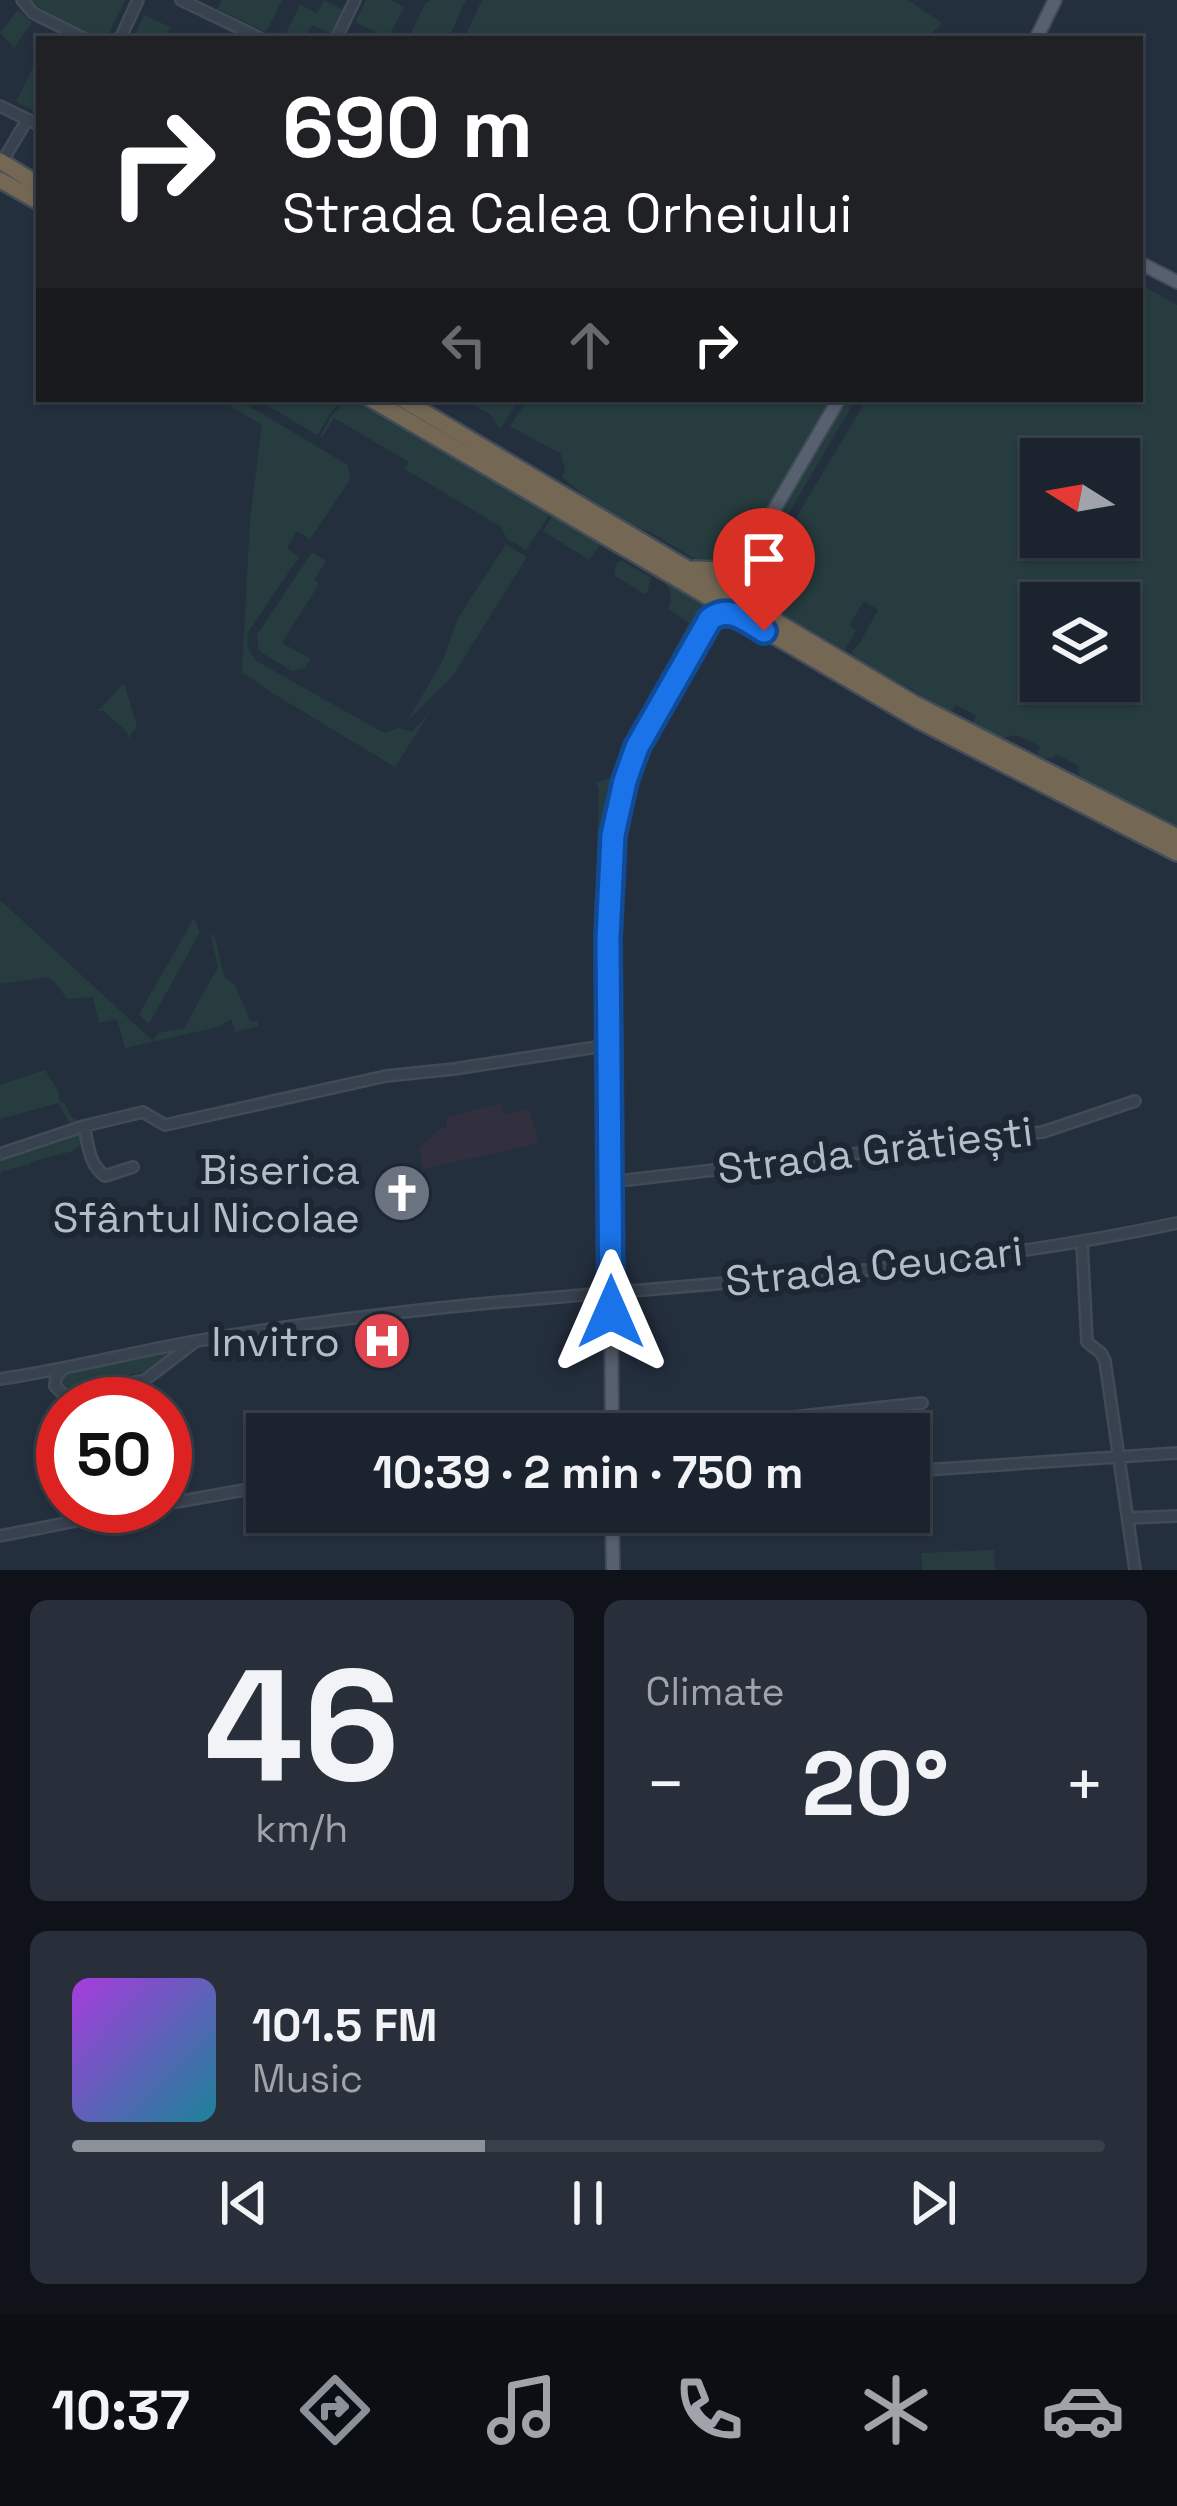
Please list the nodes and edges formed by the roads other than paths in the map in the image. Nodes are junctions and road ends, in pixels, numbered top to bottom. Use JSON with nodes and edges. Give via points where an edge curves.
{"nodes":[{"id":1,"x":22,"y":0,"type":"edge"},
{"id":2,"x":138,"y":0,"type":"edge"},
{"id":3,"x":181,"y":0,"type":"edge"},
{"id":4,"x":355,"y":0,"type":"edge"},
{"id":5,"x":1055,"y":0,"type":"edge"},
{"id":6,"x":79,"y":36,"type":"edge"},
{"id":7,"x":121,"y":36,"type":"edge"},
{"id":8,"x":256,"y":36,"type":"edge"},
{"id":9,"x":337,"y":36,"type":"edge"},
{"id":10,"x":1037,"y":36,"type":"edge"},
{"id":11,"x":0,"y":106,"type":"edge"},
{"id":12,"x":27,"y":120,"type":"junction"},
{"id":13,"x":36,"y":124,"type":"edge"},
{"id":14,"x":1,"y":162,"type":"edge"},
{"id":15,"x":0,"y":180,"type":"edge"},
{"id":16,"x":36,"y":183,"type":"edge"},
{"id":17,"x":36,"y":200,"type":"edge"},
{"id":18,"x":1143,"y":265,"type":"edge"},
{"id":19,"x":1177,"y":282,"type":"edge"},
{"id":20,"x":377,"y":402,"type":"edge"},
{"id":21,"x":406,"y":402,"type":"edge"},
{"id":22,"x":837,"y":402,"type":"edge"},
{"id":23,"x":504,"y":469,"type":"junction"},
{"id":24,"x":749,"y":553,"type":"junction"},
{"id":25,"x":680,"y":566,"type":"junction"},
{"id":26,"x":737,"y":573,"type":"joint"},
{"id":27,"x":725,"y":605,"type":"junction"},
{"id":28,"x":1048,"y":780,"type":"junction"},
{"id":29,"x":1177,"y":837,"type":"edge"},
{"id":30,"x":1177,"y":853,"type":"edge"},
{"id":31,"x":610,"y":1045,"type":"junction"},
{"id":32,"x":1135,"y":1101,"type":"dead end"},
{"id":33,"x":84,"y":1126,"type":"junction"},
{"id":34,"x":0,"y":1154,"type":"edge"},
{"id":35,"x":134,"y":1167,"type":"dead end"},
{"id":36,"x":610,"y":1182,"type":"junction"},
{"id":37,"x":1177,"y":1223,"type":"edge"},
{"id":38,"x":1082,"y":1242,"type":"junction"},
{"id":39,"x":611,"y":1294,"type":"junction"},
{"id":40,"x":197,"y":1341,"type":"junction"},
{"id":41,"x":63,"y":1369,"type":"junction"},
{"id":42,"x":0,"y":1379,"type":"edge"},
{"id":43,"x":922,"y":1403,"type":"dead end"},
{"id":44,"x":612,"y":1413,"type":"edge"},
{"id":45,"x":830,"y":1413,"type":"edge"},
{"id":46,"x":1177,"y":1453,"type":"edge"},
{"id":47,"x":1119,"y":1455,"type":"junction"},
{"id":48,"x":930,"y":1470,"type":"edge"},
{"id":49,"x":246,"y":1490,"type":"edge"},
{"id":50,"x":192,"y":1499,"type":"edge"},
{"id":51,"x":1177,"y":1516,"type":"edge"},
{"id":52,"x":1128,"y":1518,"type":"junction"},
{"id":53,"x":36,"y":1529,"type":"edge"},
{"id":54,"x":613,"y":1533,"type":"edge"},
{"id":55,"x":0,"y":1536,"type":"edge"},
{"id":56,"x":613,"y":1570,"type":"edge"},
{"id":57,"x":1135,"y":1570,"type":"edge"}],
"edges":[{"from":1,"to":6,"type":"street"},
{"from":2,"to":7,"type":"street"},
{"from":3,"to":8,"type":"street"},
{"from":4,"to":9,"type":"street"},
{"from":5,"to":10,"type":"main road"},
{"from":11,"to":12,"type":"street"},
{"from":12,"to":13,"type":"street"},
{"from":12,"to":14,"type":"street"},
{"from":14,"to":16,"type":"highway"},
{"from":15,"to":17,"type":"highway"},
{"from":18,"to":19,"type":"main road"},
{"from":20,"to":23,"type":"highway"},
{"from":21,"to":23,"type":"highway"},
{"from":22,"to":24,"type":"main road"},
{"from":23,"to":25,"type":"highway"},
{"from":23,"to":27,"type":"highway"},
{"from":24,"to":25,"type":"highway","via":[[715,571]]},
{"from":24,"to":26,"type":"main road"},
{"from":25,"to":27,"type":"highway"},
{"from":26,"to":27,"type":"highway"},
{"from":27,"to":28,"type":"highway","via":[[918,720]]},
{"from":27,"to":31,"type":"main road","via":[[644,731],[620,798],[610,883]]},
{"from":28,"to":29,"type":"highway"},
{"from":28,"to":30,"type":"highway"},
{"from":31,"to":33,"type":"street","via":[[395,1074],[165,1125],[143,1112]]},
{"from":31,"to":36,"type":"main road"},
{"from":32,"to":36,"type":"street","name":"Strada Grătiești","via":[[1043,1132]]},
{"from":33,"to":34,"type":"street"},
{"from":33,"to":35,"type":"street","via":[[100,1173]]},
{"from":36,"to":39,"type":"main road"},
{"from":37,"to":38,"type":"street","name":"Strada Ceucari"},
{"from":38,"to":39,"type":"street","name":"Strada Ceucari"},
{"from":38,"to":47,"type":"street","via":[[1087,1342],[1106,1361]]},
{"from":39,"to":40,"type":"street","name":"Strada Ceucari","via":[[344,1318]]},
{"from":39,"to":44,"type":"main road"},
{"from":40,"to":41,"type":"street","name":"Strada Ceucari"},
{"from":40,"to":41,"type":"street","via":[[133,1385],[65,1396],[55,1386]]},
{"from":41,"to":42,"type":"street","name":"Strada Ceucari"},
{"from":43,"to":45,"type":"street"},
{"from":46,"to":47,"type":"street"},
{"from":47,"to":48,"type":"street"},
{"from":47,"to":52,"type":"street"},
{"from":49,"to":50,"type":"street"},
{"from":51,"to":52,"type":"street"},
{"from":52,"to":57,"type":"street"},
{"from":53,"to":55,"type":"street"},
{"from":54,"to":56,"type":"main road"}]}
